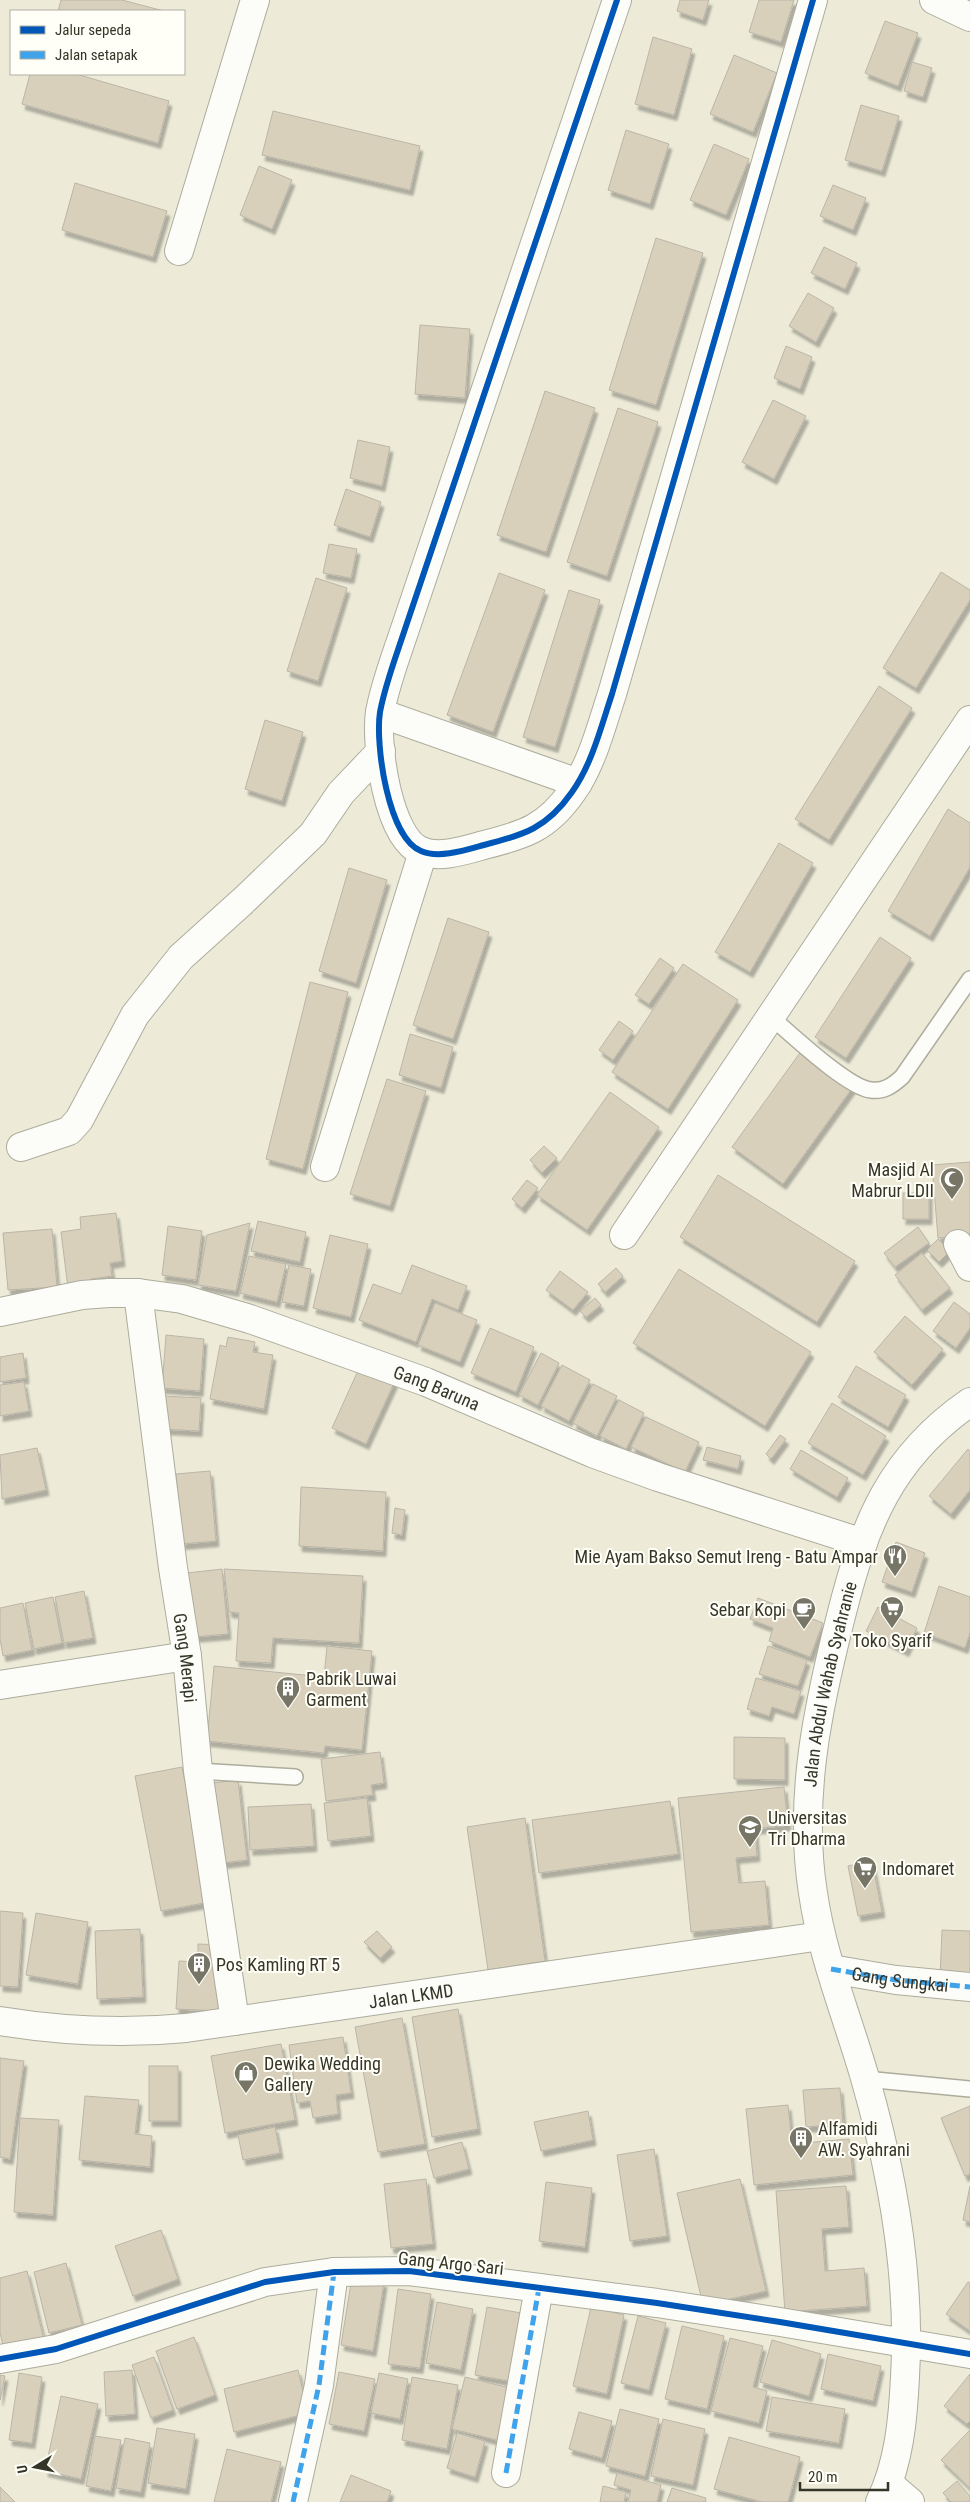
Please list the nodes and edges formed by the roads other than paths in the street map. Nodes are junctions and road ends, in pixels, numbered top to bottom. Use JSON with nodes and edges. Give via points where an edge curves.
{"nodes":[{"id":1,"x":255,"y":0,"type":"edge"},
{"id":2,"x":617,"y":0,"type":"edge"},
{"id":3,"x":813,"y":0,"type":"edge"},
{"id":4,"x":934,"y":0,"type":"edge"},
{"id":5,"x":970,"y":17,"type":"edge"},
{"id":6,"x":179,"y":251,"type":"dead end"},
{"id":7,"x":380,"y":713,"type":"junction"},
{"id":8,"x":970,"y":720,"type":"edge"},
{"id":9,"x":380,"y":751,"type":"junction"},
{"id":10,"x":578,"y":782,"type":"junction"},
{"id":11,"x":423,"y":852,"type":"junction"},
{"id":12,"x":970,"y":979,"type":"edge"},
{"id":13,"x":770,"y":1017,"type":"junction"},
{"id":14,"x":21,"y":1147,"type":"dead end"},
{"id":15,"x":326,"y":1167,"type":"dead end"},
{"id":16,"x":624,"y":1235,"type":"dead end"},
{"id":17,"x":138,"y":1293,"type":"junction"},
{"id":18,"x":0,"y":1312,"type":"edge"},
{"id":19,"x":970,"y":1402,"type":"edge"},
{"id":20,"x":863,"y":1543,"type":"junction"},
{"id":21,"x":187,"y":1656,"type":"junction"},
{"id":22,"x":0,"y":1685,"type":"edge"},
{"id":23,"x":198,"y":1771,"type":"junction"},
{"id":24,"x":295,"y":1776,"type":"dead end"},
{"id":25,"x":821,"y":1936,"type":"junction"},
{"id":26,"x":831,"y":1969,"type":"junction"},
{"id":27,"x":970,"y":1987,"type":"edge"},
{"id":28,"x":0,"y":2021,"type":"edge"},
{"id":29,"x":234,"y":2021,"type":"junction"},
{"id":30,"x":866,"y":2079,"type":"junction"},
{"id":31,"x":970,"y":2089,"type":"edge"},
{"id":32,"x":334,"y":2272,"type":"junction"},
{"id":33,"x":539,"y":2288,"type":"junction"},
{"id":34,"x":907,"y":2345,"type":"junction"},
{"id":35,"x":970,"y":2354,"type":"edge"},
{"id":36,"x":0,"y":2359,"type":"edge"},
{"id":37,"x":506,"y":2473,"type":"dead end"},
{"id":38,"x":885,"y":2493,"type":"edge"},
{"id":39,"x":293,"y":2502,"type":"edge"},
{"id":40,"x":910,"y":2502,"type":"edge"}],
"edges":[{"from":1,"to":6,"type":"street"},
{"from":2,"to":7,"type":"street"},
{"from":3,"to":10,"type":"street","via":[[612,694]]},
{"from":4,"to":5,"type":"street"},
{"from":7,"to":9,"type":"street"},
{"from":7,"to":10,"type":"street"},
{"from":8,"to":13,"type":"street"},
{"from":9,"to":11,"type":"street","via":[[397,824],[408,842]]},
{"from":9,"to":14,"type":"street","via":[[341,793],[313,834],[181,957],[135,1015],[83,1112],[69,1131]]},
{"from":10,"to":11,"type":"street","via":[[565,802],[526,834],[469,849]]},
{"from":11,"to":15,"type":"street"},
{"from":12,"to":13,"type":"lane","via":[[902,1077],[892,1086],[879,1090],[866,1090],[847,1080]]},
{"from":13,"to":16,"type":"street"},
{"from":17,"to":18,"type":"street","name":"Gang Baruna","via":[[82,1295]]},
{"from":17,"to":20,"type":"street","name":"Gang Baruna","via":[[182,1299],[250,1319],[426,1382],[617,1462]]},
{"from":17,"to":21,"type":"street","name":"Gang Merapi"},
{"from":19,"to":20,"type":"street","name":"Jalan Abdul Wahab Syahranie","via":[[949,1416],[921,1443],[900,1470],[882,1496]]},
{"from":20,"to":25,"type":"street","name":"Jalan Abdul Wahab Syahranie","via":[[824,1683],[810,1778],[808,1848]]},
{"from":21,"to":22,"type":"street"},
{"from":21,"to":23,"type":"street","name":"Gang Merapi"},
{"from":23,"to":24,"type":"lane"},
{"from":23,"to":29,"type":"street","name":"Gang Merapi"},
{"from":25,"to":26,"type":"street","name":"Jalan Abdul Wahab Syahranie"},
{"from":25,"to":29,"type":"street","name":"Jalan LKMD"},
{"from":26,"to":27,"type":"street","name":"Gang Sungkai","via":[[896,1980]]},
{"from":26,"to":30,"type":"street","name":"Jalan Abdul Wahab Syahranie"},
{"from":28,"to":29,"type":"street","name":"Jalan LKMD","via":[[127,2032]]},
{"from":30,"to":31,"type":"lane"},
{"from":30,"to":34,"type":"street","name":"Jalan Abdul Wahab Syahranie","via":[[884,2150],[901,2242]]},
{"from":32,"to":33,"type":"street","name":"Gang Argo Sari","via":[[409,2271]]},
{"from":32,"to":36,"type":"street","name":"Gang Argo Sari","via":[[265,2282],[56,2349]]},
{"from":32,"to":39,"type":"street","via":[[319,2385]]},
{"from":33,"to":34,"type":"street","name":"Gang Argo Sari","via":[[780,2322]]},
{"from":33,"to":37,"type":"street"},
{"from":34,"to":35,"type":"street","name":"Gang Argo Sari"},
{"from":34,"to":38,"type":"street","name":"Jalan Abdul Wahab Syahranie","via":[[901,2426]]},
{"from":38,"to":40,"type":"street"}]}
